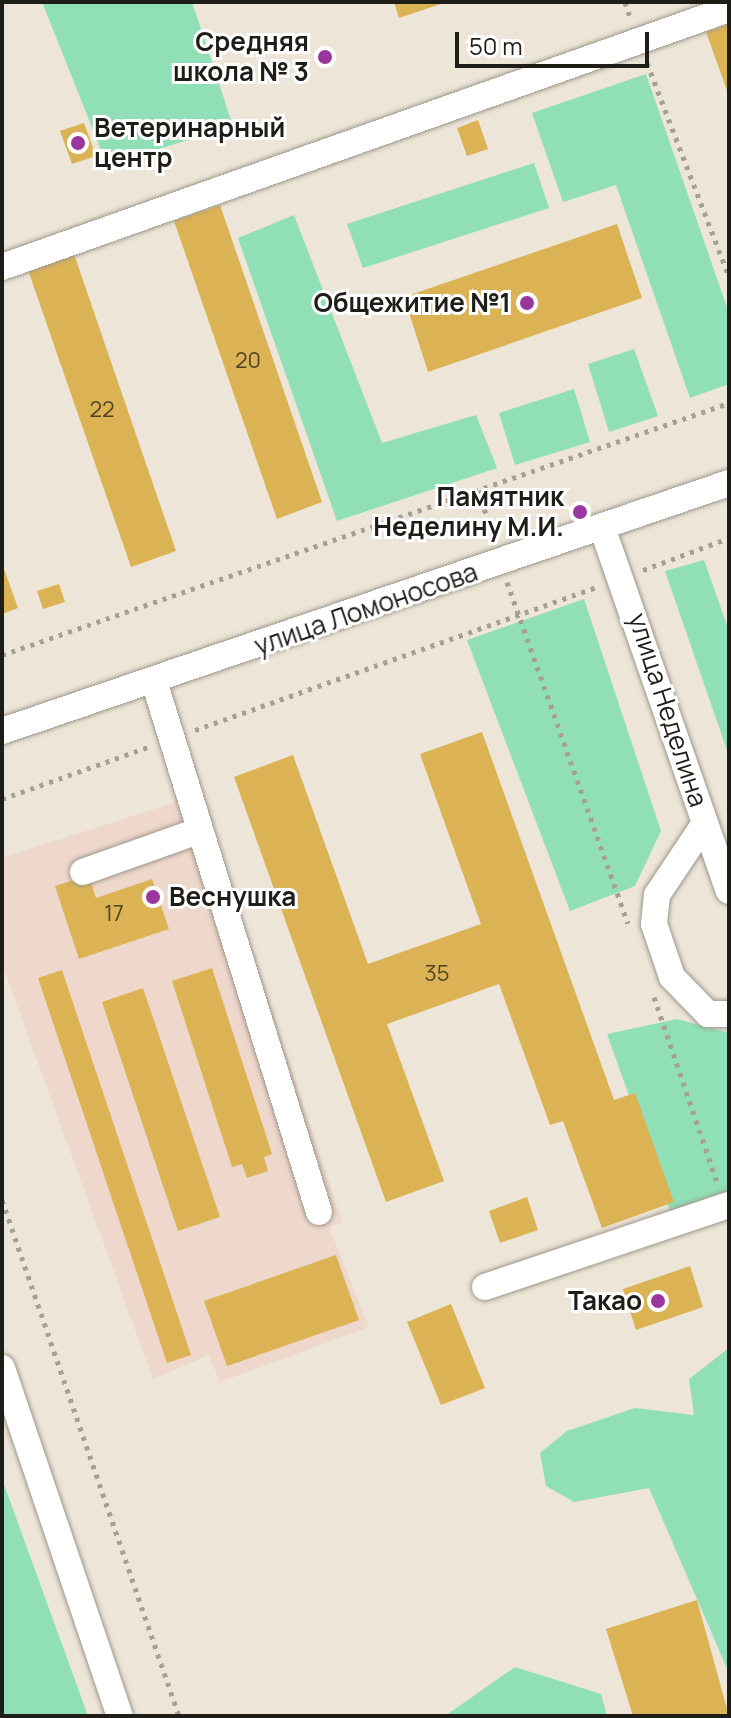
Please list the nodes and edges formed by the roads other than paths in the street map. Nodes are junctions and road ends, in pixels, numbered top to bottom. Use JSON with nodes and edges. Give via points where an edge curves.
{"nodes":[{"id":1,"x":729,"y":9,"type":"edge"},
{"id":2,"x":2,"y":267,"type":"edge"},
{"id":3,"x":729,"y":483,"type":"edge"},
{"id":4,"x":603,"y":530,"type":"junction"},
{"id":5,"x":154,"y":681,"type":"junction"},
{"id":6,"x":2,"y":731,"type":"edge"},
{"id":7,"x":705,"y":823,"type":"junction"},
{"id":8,"x":198,"y":831,"type":"junction"},
{"id":9,"x":83,"y":872,"type":"dead end"},
{"id":10,"x":729,"y":891,"type":"edge"},
{"id":11,"x":729,"y":1014,"type":"edge"},
{"id":12,"x":727,"y":1206,"type":"edge"},
{"id":13,"x":319,"y":1212,"type":"dead end"},
{"id":14,"x":485,"y":1287,"type":"dead end"},
{"id":15,"x":2,"y":1368,"type":"edge"},
{"id":16,"x":120,"y":1716,"type":"edge"}],
"edges":[{"from":1,"to":2,"type":"street"},
{"from":3,"to":4,"type":"street","name":"улица Ломоносова"},
{"from":4,"to":5,"type":"street","name":"улица Ломоносова"},
{"from":4,"to":7,"type":"street","name":"улица Неделина","via":[[625,577]]},
{"from":5,"to":6,"type":"street","name":"улица Ломоносова"},
{"from":5,"to":8,"type":"street"},
{"from":7,"to":10,"type":"street","name":"улица Неделина"},
{"from":7,"to":11,"type":"street","via":[[657,895],[654,924],[672,977],[708,1014]]},
{"from":8,"to":9,"type":"street"},
{"from":8,"to":13,"type":"street"},
{"from":12,"to":14,"type":"street"},
{"from":15,"to":16,"type":"street"}]}
